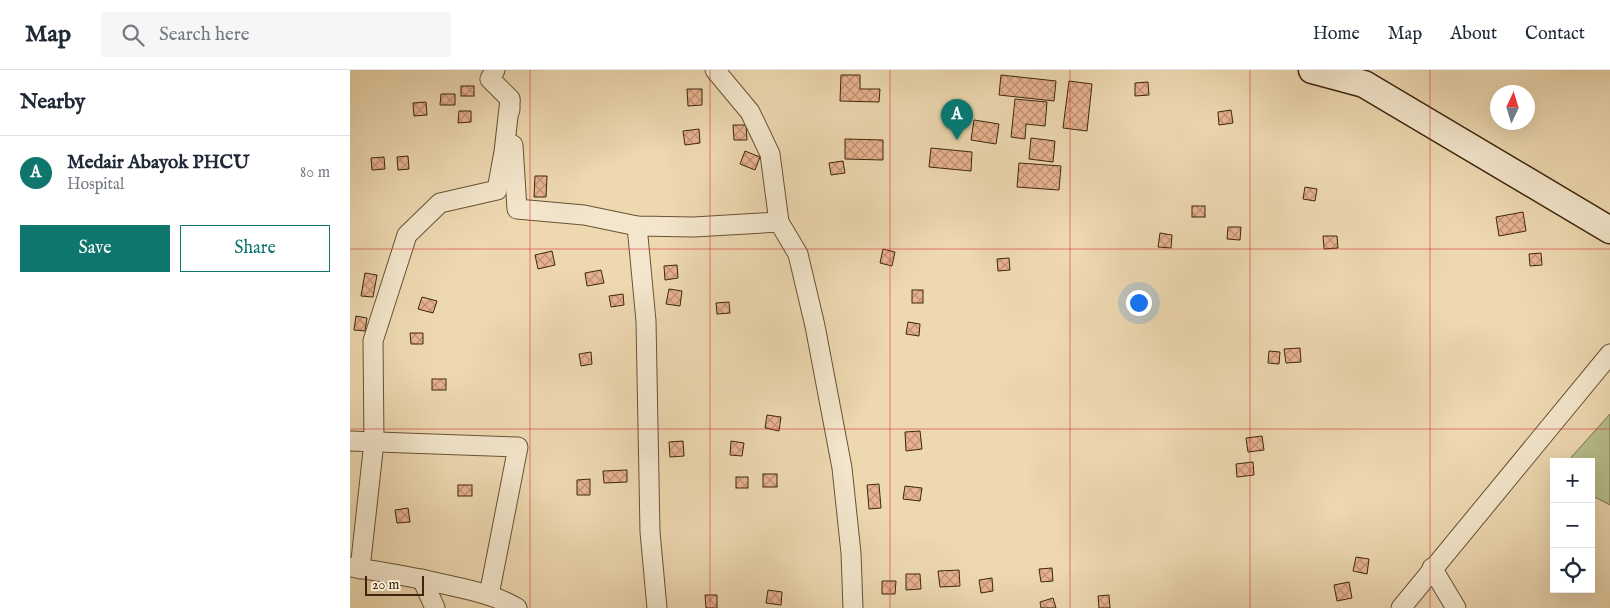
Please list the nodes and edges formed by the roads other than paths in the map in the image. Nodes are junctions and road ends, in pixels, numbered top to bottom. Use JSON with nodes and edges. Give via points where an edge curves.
{"nodes":[{"id":1,"x":495,"y":70,"type":"edge"},
{"id":2,"x":715,"y":70,"type":"edge"},
{"id":3,"x":1312,"y":70,"type":"edge"},
{"id":4,"x":510,"y":99,"type":"junction"},
{"id":5,"x":779,"y":222,"type":"junction"},
{"id":6,"x":637,"y":226,"type":"junction"},
{"id":7,"x":1610,"y":230,"type":"edge"},
{"id":8,"x":1610,"y":354,"type":"edge"},
{"id":9,"x":350,"y":441,"type":"edge"},
{"id":10,"x":374,"y":442,"type":"junction"},
{"id":11,"x":355,"y":568,"type":"edge"},
{"id":12,"x":1432,"y":568,"type":"junction"},
{"id":13,"x":422,"y":579,"type":"junction"},
{"id":14,"x":489,"y":595,"type":"junction"},
{"id":15,"x":435,"y":608,"type":"edge"},
{"id":16,"x":517,"y":608,"type":"edge"},
{"id":17,"x":657,"y":608,"type":"edge"},
{"id":18,"x":853,"y":608,"type":"edge"},
{"id":19,"x":1401,"y":608,"type":"edge"},
{"id":20,"x":1456,"y":608,"type":"edge"}],
"edges":[{"from":1,"to":4,"type":"street","via":[[490,78]]},
{"from":2,"to":5,"type":"street","via":[[750,112],[770,154]]},
{"from":3,"to":7,"type":"street","via":[[1364,84]]},
{"from":4,"to":6,"type":"street","via":[[517,209],[584,215]]},
{"from":4,"to":10,"type":"street","via":[[497,190],[440,203],[407,235],[373,341]]},
{"from":5,"to":6,"type":"street","via":[[694,227]]},
{"from":5,"to":18,"type":"street","via":[[798,254],[815,326],[842,468]]},
{"from":6,"to":17,"type":"street","via":[[646,321],[650,532]]},
{"from":8,"to":12,"type":"street"},
{"from":9,"to":10,"type":"street"},
{"from":10,"to":11,"type":"street"},
{"from":10,"to":14,"type":"street","via":[[518,447]]},
{"from":11,"to":13,"type":"street"},
{"from":12,"to":19,"type":"street"},
{"from":12,"to":20,"type":"street"},
{"from":13,"to":14,"type":"street"},
{"from":13,"to":15,"type":"street"},
{"from":14,"to":16,"type":"street"}]}
